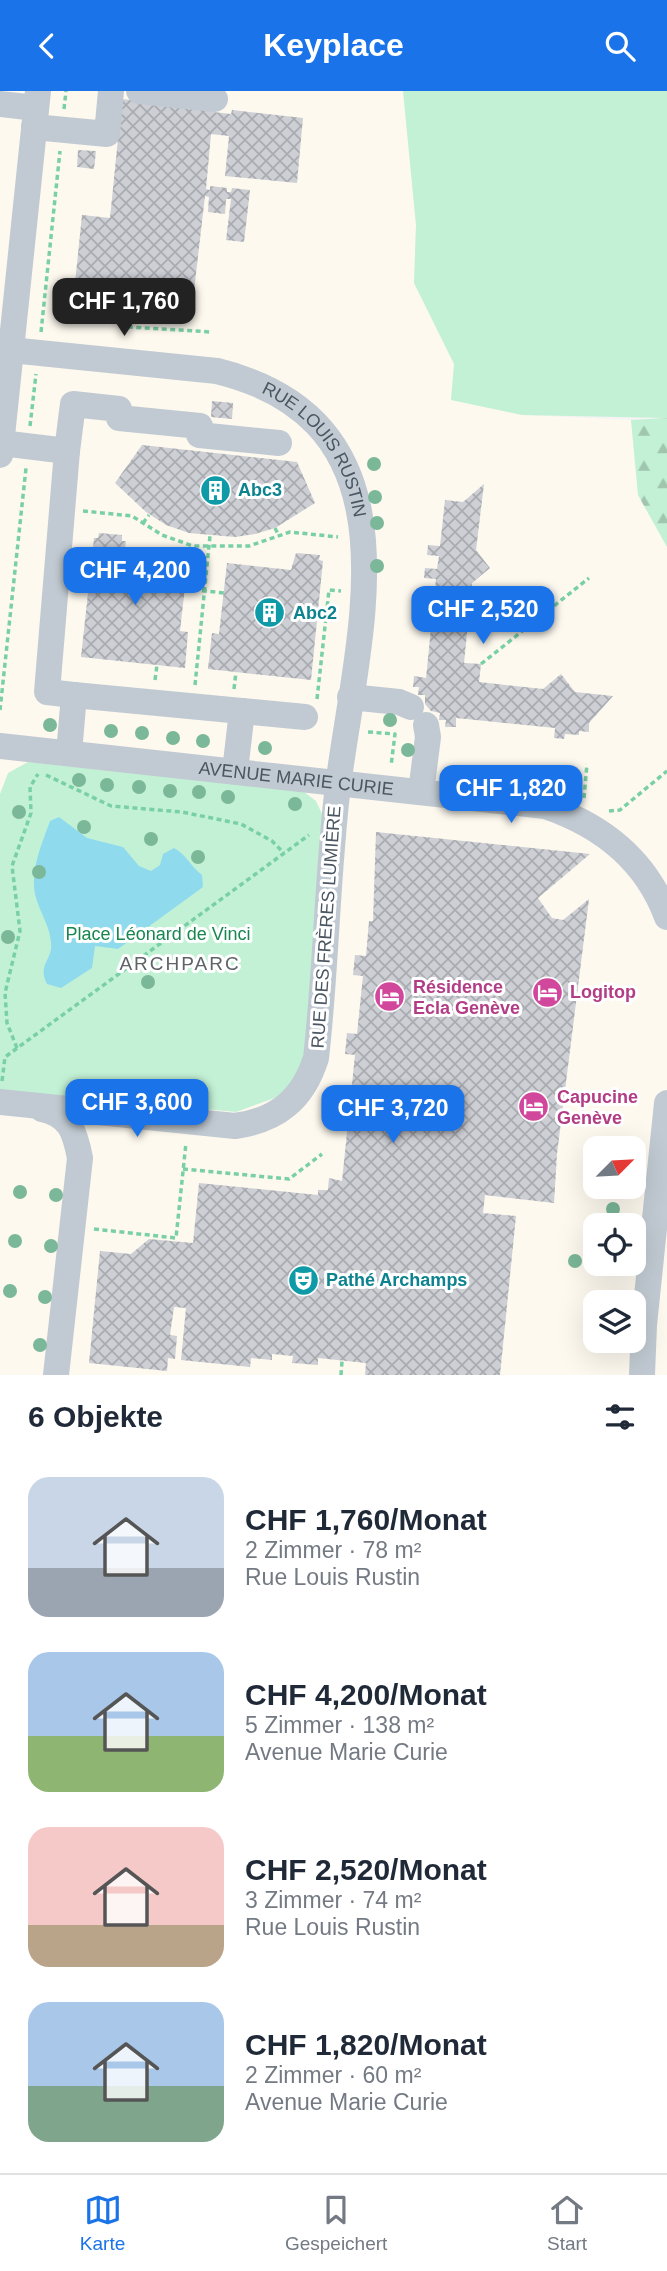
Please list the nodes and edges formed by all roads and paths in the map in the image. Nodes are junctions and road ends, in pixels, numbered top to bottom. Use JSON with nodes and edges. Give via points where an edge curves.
{"nodes":[{"id":1,"x":66,"y":91,"type":"edge"},
{"id":2,"x":111,"y":91,"type":"edge"},
{"id":3,"x":139,"y":91,"type":"edge"},
{"id":4,"x":215,"y":99,"type":"dead end"},
{"id":5,"x":0,"y":104,"type":"edge"},
{"id":6,"x":36,"y":109,"type":"edge"},
{"id":7,"x":62,"y":130,"type":"junction"},
{"id":8,"x":133,"y":308,"type":"dead end"},
{"id":9,"x":211,"y":332,"type":"dead end"},
{"id":10,"x":6,"y":349,"type":"edge"},
{"id":11,"x":39,"y":353,"type":"junction"},
{"id":12,"x":279,"y":443,"type":"dead end"},
{"id":13,"x":28,"y":447,"type":"junction"},
{"id":14,"x":1,"y":449,"type":"edge"},
{"id":15,"x":67,"y":451,"type":"junction"},
{"id":16,"x":72,"y":510,"type":"dead end"},
{"id":17,"x":149,"y":515,"type":"dead end"},
{"id":18,"x":143,"y":523,"type":"junction"},
{"id":19,"x":275,"y":528,"type":"dead end"},
{"id":20,"x":279,"y":535,"type":"junction"},
{"id":21,"x":210,"y":536,"type":"dead end"},
{"id":22,"x":365,"y":539,"type":"junction"},
{"id":23,"x":209,"y":547,"type":"junction"},
{"id":24,"x":589,"y":579,"type":"dead end"},
{"id":25,"x":185,"y":589,"type":"dead end"},
{"id":26,"x":204,"y":590,"type":"junction"},
{"id":27,"x":224,"y":593,"type":"dead end"},
{"id":28,"x":363,"y":593,"type":"junction"},
{"id":29,"x":481,"y":664,"type":"dead end"},
{"id":30,"x":157,"y":665,"type":"dead end"},
{"id":31,"x":236,"y":672,"type":"dead end"},
{"id":32,"x":154,"y":689,"type":"dead end"},
{"id":33,"x":194,"y":694,"type":"dead end"},
{"id":34,"x":74,"y":695,"type":"junction"},
{"id":35,"x":350,"y":697,"type":"junction"},
{"id":36,"x":238,"y":704,"type":"junction"},
{"id":37,"x":0,"y":710,"type":"edge"},
{"id":38,"x":311,"y":710,"type":"joint"},
{"id":39,"x":345,"y":729,"type":"junction"},
{"id":40,"x":0,"y":746,"type":"edge"},
{"id":41,"x":69,"y":753,"type":"junction"},
{"id":42,"x":587,"y":764,"type":"dead end"},
{"id":43,"x":235,"y":771,"type":"junction"},
{"id":44,"x":667,"y":771,"type":"edge"},
{"id":45,"x":390,"y":773,"type":"dead end"},
{"id":46,"x":338,"y":782,"type":"junction"},
{"id":47,"x":421,"y":792,"type":"junction"},
{"id":48,"x":632,"y":800,"type":"dead end"},
{"id":49,"x":582,"y":821,"type":"junction"},
{"id":50,"x":333,"y":830,"type":"junction"},
{"id":51,"x":284,"y":853,"type":"junction"},
{"id":52,"x":667,"y":917,"type":"edge"},
{"id":53,"x":17,"y":1048,"type":"junction"},
{"id":54,"x":7,"y":1103,"type":"edge"},
{"id":55,"x":667,"y":1103,"type":"edge"},
{"id":56,"x":187,"y":1122,"type":"junction"},
{"id":57,"x":323,"y":1154,"type":"dead end"},
{"id":58,"x":183,"y":1169,"type":"junction"},
{"id":59,"x":71,"y":1226,"type":"junction"},
{"id":60,"x":342,"y":1361,"type":"dead end"},
{"id":61,"x":56,"y":1375,"type":"edge"},
{"id":62,"x":341,"y":1375,"type":"edge"},
{"id":63,"x":642,"y":1375,"type":"edge"}],
"edges":[{"from":1,"to":7,"type":"path"},
{"from":2,"to":7,"type":"street","via":[[107,134]]},
{"from":3,"to":4,"type":"street"},
{"from":5,"to":6,"type":"street"},
{"from":6,"to":7,"type":"street"},
{"from":6,"to":10,"type":"street"},
{"from":7,"to":11,"type":"path"},
{"from":8,"to":9,"type":"path","via":[[130,327]]},
{"from":10,"to":11,"type":"street","name":"RUE LOUIS RUSTIN"},
{"from":10,"to":14,"type":"street"},
{"from":11,"to":13,"type":"path"},
{"from":11,"to":22,"type":"street","name":"RUE LOUIS RUSTIN","via":[[204,369],[242,377],[285,398],[314,422],[334,447],[358,498]]},
{"from":12,"to":15,"type":"street","via":[[199,435],[200,426],[119,418],[119,409],[73,404]]},
{"from":13,"to":14,"type":"street"},
{"from":13,"to":15,"type":"street"},
{"from":13,"to":37,"type":"path"},
{"from":15,"to":34,"type":"street","via":[[47,692]]},
{"from":16,"to":18,"type":"path","via":[[132,516]]},
{"from":17,"to":18,"type":"path"},
{"from":18,"to":23,"type":"path","via":[[162,535]]},
{"from":19,"to":20,"type":"path"},
{"from":20,"to":22,"type":"path","via":[[290,532]]},
{"from":20,"to":23,"type":"path","via":[[249,546]]},
{"from":21,"to":23,"type":"path"},
{"from":22,"to":28,"type":"street","name":"RUE LOUIS RUSTIN"},
{"from":23,"to":26,"type":"path"},
{"from":24,"to":29,"type":"path"},
{"from":25,"to":26,"type":"path"},
{"from":26,"to":27,"type":"path"},
{"from":26,"to":33,"type":"path"},
{"from":28,"to":35,"type":"street","name":"RUE LOUIS RUSTIN"},
{"from":28,"to":38,"type":"path","via":[[329,590]]},
{"from":30,"to":32,"type":"path"},
{"from":31,"to":36,"type":"path"},
{"from":34,"to":36,"type":"street"},
{"from":34,"to":41,"type":"street"},
{"from":35,"to":39,"type":"street","name":"RUE LOUIS RUSTIN"},
{"from":35,"to":47,"type":"street","via":[[399,702],[418,716],[428,737]]},
{"from":36,"to":38,"type":"street"},
{"from":36,"to":43,"type":"street"},
{"from":39,"to":45,"type":"path","via":[[394,734]]},
{"from":39,"to":46,"type":"street","name":"RUE LOUIS RUSTIN"},
{"from":40,"to":41,"type":"street","name":"AVENUE MARIE CURIE"},
{"from":41,"to":43,"type":"street","name":"AVENUE MARIE CURIE"},
{"from":42,"to":49,"type":"path"},
{"from":43,"to":46,"type":"street","name":"AVENUE MARIE CURIE"},
{"from":44,"to":48,"type":"path"},
{"from":46,"to":47,"type":"street","name":"AVENUE MARIE CURIE"},
{"from":46,"to":50,"type":"street","name":"RUE DES FRÈRES LUMIÈRE"},
{"from":47,"to":49,"type":"street","name":"AVENUE MARIE CURIE","via":[[545,806]]},
{"from":49,"to":52,"type":"street","name":"AVENUE MARIE CURIE","via":[[636,863]]},
{"from":50,"to":51,"type":"path","via":[[319,828]]},
{"from":50,"to":56,"type":"street","name":"RUE DES FRÈRES LUMIÈRE","via":[[318,1046],[309,1079],[288,1106],[257,1122],[235,1126]]},
{"from":51,"to":53,"type":"path"},
{"from":51,"to":53,"type":"path","via":[[241,824],[181,812],[111,806],[42,772],[35,775],[30,787],[31,813],[12,866],[20,932],[5,1001],[7,1023]]},
{"from":53,"to":54,"type":"path","via":[[2,1062]]},
{"from":54,"to":56,"type":"street","name":"RUE DES FRÈRES LUMIÈRE"},
{"from":54,"to":59,"type":"street","via":[[64,1117],[74,1132],[80,1158]]},
{"from":55,"to":63,"type":"street"},
{"from":56,"to":58,"type":"path"},
{"from":57,"to":58,"type":"path","via":[[289,1179]]},
{"from":58,"to":59,"type":"path","via":[[176,1238]]},
{"from":59,"to":61,"type":"street"},
{"from":60,"to":62,"type":"path"}]}
